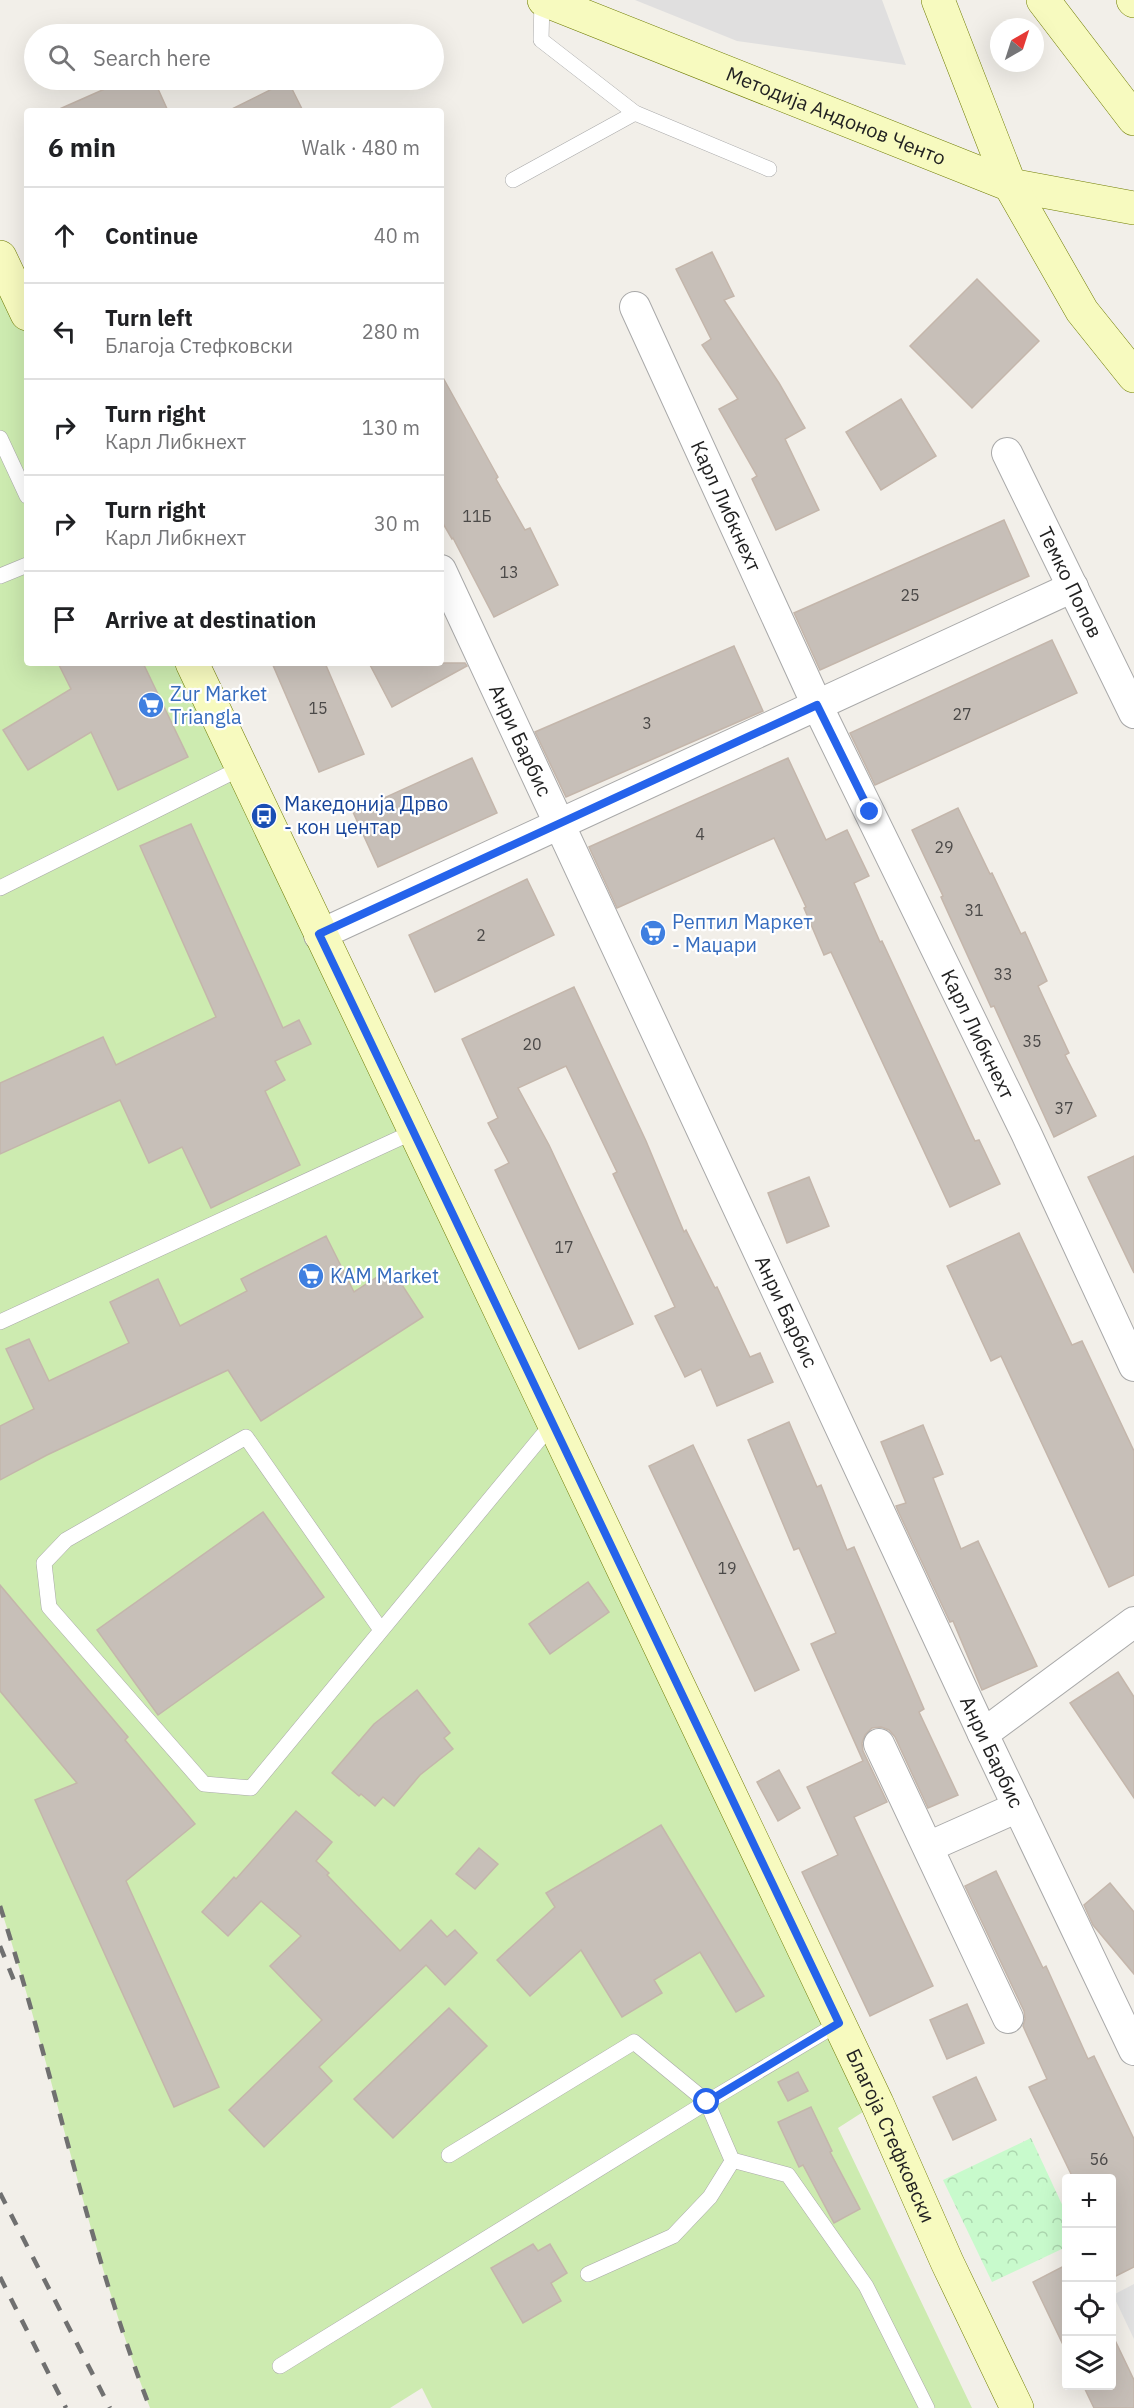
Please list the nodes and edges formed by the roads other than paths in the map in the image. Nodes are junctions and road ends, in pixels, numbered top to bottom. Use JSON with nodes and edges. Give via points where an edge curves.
{"nodes":[{"id":1,"x":543,"y":0,"type":"edge"},
{"id":2,"x":938,"y":0,"type":"edge"},
{"id":3,"x":1042,"y":0,"type":"edge"},
{"id":4,"x":635,"y":113,"type":"junction"},
{"id":5,"x":1134,"y":119,"type":"edge"},
{"id":6,"x":769,"y":169,"type":"dead end"},
{"id":7,"x":513,"y":180,"type":"dead end"},
{"id":8,"x":1010,"y":185,"type":"junction"},
{"id":9,"x":1134,"y":208,"type":"edge"},
{"id":10,"x":0,"y":257,"type":"edge"},
{"id":11,"x":24,"y":308,"type":"edge"},
{"id":12,"x":635,"y":308,"type":"dead end"},
{"id":13,"x":1134,"y":376,"type":"edge"},
{"id":14,"x":0,"y":438,"type":"edge"},
{"id":15,"x":1007,"y":453,"type":"dead end"},
{"id":16,"x":24,"y":490,"type":"edge"},
{"id":17,"x":24,"y":566,"type":"edge"},
{"id":18,"x":0,"y":576,"type":"edge"},
{"id":19,"x":444,"y":576,"type":"edge"},
{"id":20,"x":1073,"y":587,"type":"junction"},
{"id":21,"x":193,"y":666,"type":"edge"},
{"id":22,"x":817,"y":705,"type":"junction"},
{"id":23,"x":1134,"y":713,"type":"edge"},
{"id":24,"x":241,"y":768,"type":"junction"},
{"id":25,"x":560,"y":824,"type":"junction"},
{"id":26,"x":0,"y":888,"type":"edge"},
{"id":27,"x":319,"y":934,"type":"junction"},
{"id":28,"x":413,"y":1132,"type":"junction"},
{"id":29,"x":0,"y":1322,"type":"edge"},
{"id":30,"x":1134,"y":1366,"type":"edge"},
{"id":31,"x":552,"y":1424,"type":"junction"},
{"id":32,"x":1134,"y":1622,"type":"edge"},
{"id":33,"x":381,"y":1630,"type":"junction"},
{"id":34,"x":983,"y":1734,"type":"junction"},
{"id":35,"x":879,"y":1744,"type":"dead end"},
{"id":36,"x":1018,"y":1807,"type":"junction"},
{"id":37,"x":928,"y":1846,"type":"junction"},
{"id":38,"x":1008,"y":2018,"type":"dead end"},
{"id":39,"x":839,"y":2023,"type":"junction"},
{"id":40,"x":1134,"y":2050,"type":"edge"},
{"id":41,"x":707,"y":2102,"type":"junction"},
{"id":42,"x":449,"y":2155,"type":"dead end"},
{"id":43,"x":733,"y":2160,"type":"junction"},
{"id":44,"x":588,"y":2274,"type":"dead end"},
{"id":45,"x":280,"y":2366,"type":"dead end"},
{"id":46,"x":927,"y":2408,"type":"edge"},
{"id":47,"x":1017,"y":2408,"type":"edge"}],
"edges":[{"from":1,"to":4,"type":"lane","via":[[541,40]]},
{"from":1,"to":8,"type":"main road","name":"Методија Андонов Ченто"},
{"from":2,"to":8,"type":"main road"},
{"from":3,"to":5,"type":"main road"},
{"from":4,"to":6,"type":"lane"},
{"from":4,"to":7,"type":"lane"},
{"from":8,"to":9,"type":"main road","name":"Методија Андонов Ченто"},
{"from":8,"to":13,"type":"main road","via":[[1082,311]]},
{"from":10,"to":11,"type":"main road"},
{"from":12,"to":22,"type":"street","name":"Карл Либкнехт"},
{"from":14,"to":16,"type":"lane"},
{"from":15,"to":20,"type":"street","name":"Темко Попов"},
{"from":17,"to":18,"type":"lane"},
{"from":19,"to":25,"type":"street","name":"Анри Барбис"},
{"from":20,"to":22,"type":"street"},
{"from":20,"to":23,"type":"street","name":"Темко Попов"},
{"from":21,"to":24,"type":"main road","name":"Благоја Стефковски"},
{"from":22,"to":25,"type":"street"},
{"from":22,"to":30,"type":"street","name":"Карл Либкнехт","via":[[1026,1133]]},
{"from":24,"to":26,"type":"lane"},
{"from":24,"to":27,"type":"main road","name":"Благоја Стефковски"},
{"from":25,"to":27,"type":"street"},
{"from":25,"to":34,"type":"street","name":"Анри Барбис"},
{"from":27,"to":28,"type":"main road","name":"Благоја Стефковски"},
{"from":28,"to":29,"type":"lane"},
{"from":28,"to":31,"type":"main road","name":"Благоја Стефковски"},
{"from":31,"to":33,"type":"lane"},
{"from":31,"to":39,"type":"main road","name":"Благоја Стефковски"},
{"from":32,"to":34,"type":"street"},
{"from":33,"to":33,"type":"lane","via":[[251,1788],[204,1784],[49,1608],[44,1563],[66,1540],[246,1437]]},
{"from":34,"to":36,"type":"street","name":"Анри Барбис"},
{"from":35,"to":37,"type":"street"},
{"from":36,"to":37,"type":"street"},
{"from":36,"to":40,"type":"street","name":"Анри Барбис"},
{"from":37,"to":38,"type":"street"},
{"from":39,"to":41,"type":"lane"},
{"from":39,"to":47,"type":"main road","name":"Благоја Стефковски"},
{"from":41,"to":42,"type":"lane","via":[[634,2042]]},
{"from":41,"to":43,"type":"lane"},
{"from":41,"to":45,"type":"lane"},
{"from":43,"to":44,"type":"lane","via":[[710,2197],[673,2236]]},
{"from":43,"to":46,"type":"lane","via":[[788,2175],[866,2286]]}]}
